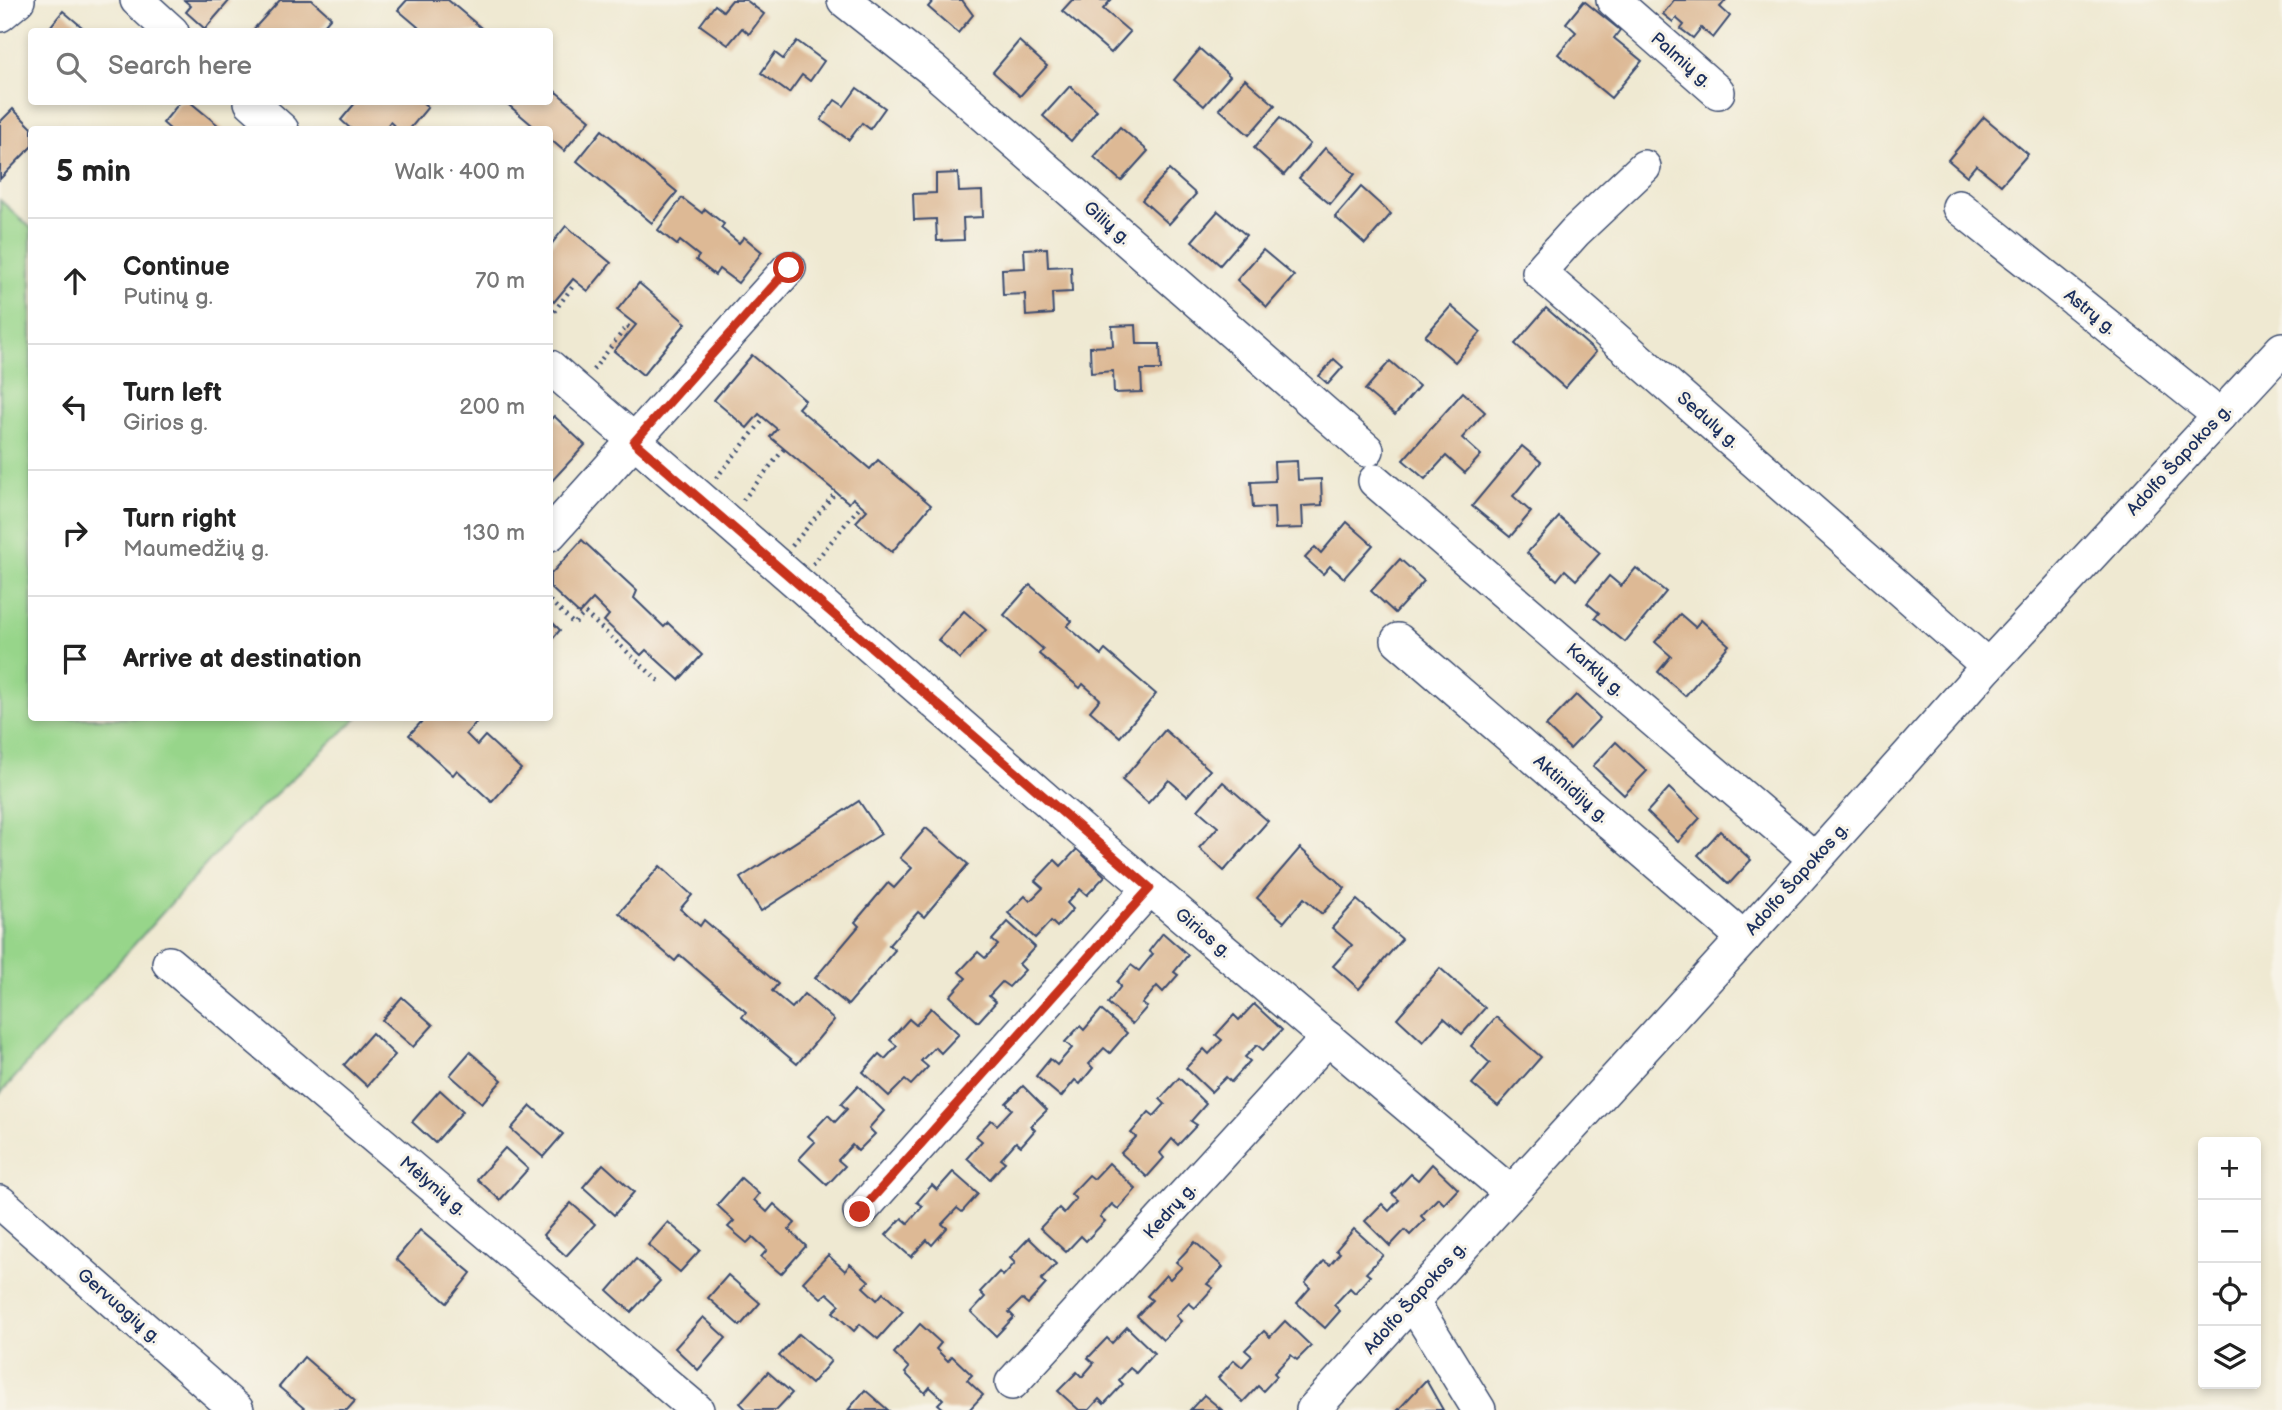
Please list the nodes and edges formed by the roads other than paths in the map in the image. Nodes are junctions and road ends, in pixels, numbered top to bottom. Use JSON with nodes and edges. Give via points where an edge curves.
{"nodes":[{"id":1,"x":18,"y":0,"type":"edge"},
{"id":2,"x":137,"y":0,"type":"edge"},
{"id":3,"x":844,"y":0,"type":"edge"},
{"id":4,"x":1613,"y":0,"type":"edge"},
{"id":5,"x":0,"y":15,"type":"edge"},
{"id":6,"x":168,"y":28,"type":"edge"},
{"id":7,"x":1718,"y":92,"type":"dead end"},
{"id":8,"x":254,"y":105,"type":"edge"},
{"id":9,"x":278,"y":126,"type":"edge"},
{"id":10,"x":1644,"y":167,"type":"dead end"},
{"id":11,"x":1959,"y":207,"type":"dead end"},
{"id":12,"x":789,"y":268,"type":"dead end"},
{"id":13,"x":2282,"y":349,"type":"edge"},
{"id":14,"x":553,"y":370,"type":"edge"},
{"id":15,"x":2220,"y":416,"type":"junction"},
{"id":16,"x":634,"y":442,"type":"junction"},
{"id":17,"x":1371,"y":465,"type":"joint"},
{"id":18,"x":553,"y":531,"type":"edge"},
{"id":19,"x":1398,"y":640,"type":"dead end"},
{"id":20,"x":1988,"y":666,"type":"junction"},
{"id":21,"x":1815,"y":859,"type":"junction"},
{"id":22,"x":1150,"y":888,"type":"junction"},
{"id":23,"x":1744,"y":938,"type":"junction"},
{"id":24,"x":169,"y":963,"type":"dead end"},
{"id":25,"x":1328,"y":1038,"type":"junction"},
{"id":26,"x":1511,"y":1193,"type":"junction"},
{"id":27,"x":0,"y":1202,"type":"edge"},
{"id":28,"x":860,"y":1212,"type":"dead end"},
{"id":29,"x":1412,"y":1301,"type":"junction"},
{"id":30,"x":1012,"y":1383,"type":"dead end"},
{"id":31,"x":237,"y":1410,"type":"edge"},
{"id":32,"x":697,"y":1410,"type":"edge"},
{"id":33,"x":1313,"y":1410,"type":"edge"},
{"id":34,"x":1479,"y":1410,"type":"edge"}],
"edges":[{"from":1,"to":5,"type":"street"},
{"from":2,"to":6,"type":"street"},
{"from":3,"to":17,"type":"street","name":"Gilių g.","via":[[934,71]]},
{"from":4,"to":7,"type":"street","name":"Palmių g."},
{"from":8,"to":9,"type":"street"},
{"from":10,"to":20,"type":"street","name":"Sedulų g.","via":[[1539,272]]},
{"from":11,"to":15,"type":"street","name":"Astrų g."},
{"from":12,"to":16,"type":"street"},
{"from":13,"to":15,"type":"street","name":"Adolfo Šapokos g."},
{"from":14,"to":16,"type":"street","name":"Girios g."},
{"from":15,"to":20,"type":"street","name":"Adolfo Šapokos g."},
{"from":16,"to":18,"type":"street"},
{"from":16,"to":22,"type":"street","name":"Girios g."},
{"from":17,"to":21,"type":"street","name":"Karklų g."},
{"from":19,"to":23,"type":"street","name":"Aktinidijų g."},
{"from":20,"to":21,"type":"street","name":"Adolfo Šapokos g."},
{"from":21,"to":23,"type":"street","name":"Adolfo Šapokos g."},
{"from":22,"to":25,"type":"street","name":"Girios g."},
{"from":22,"to":28,"type":"street"},
{"from":23,"to":26,"type":"street","name":"Adolfo Šapokos g."},
{"from":24,"to":32,"type":"street","name":"Mėlynių g."},
{"from":25,"to":26,"type":"street","name":"Girios g."},
{"from":25,"to":30,"type":"street","name":"Kedrų g."},
{"from":26,"to":29,"type":"street","name":"Adolfo Šapokos g."},
{"from":27,"to":31,"type":"street","name":"Gervuogių g."},
{"from":29,"to":33,"type":"street","name":"Adolfo Šapokos g."},
{"from":29,"to":34,"type":"street"}]}
